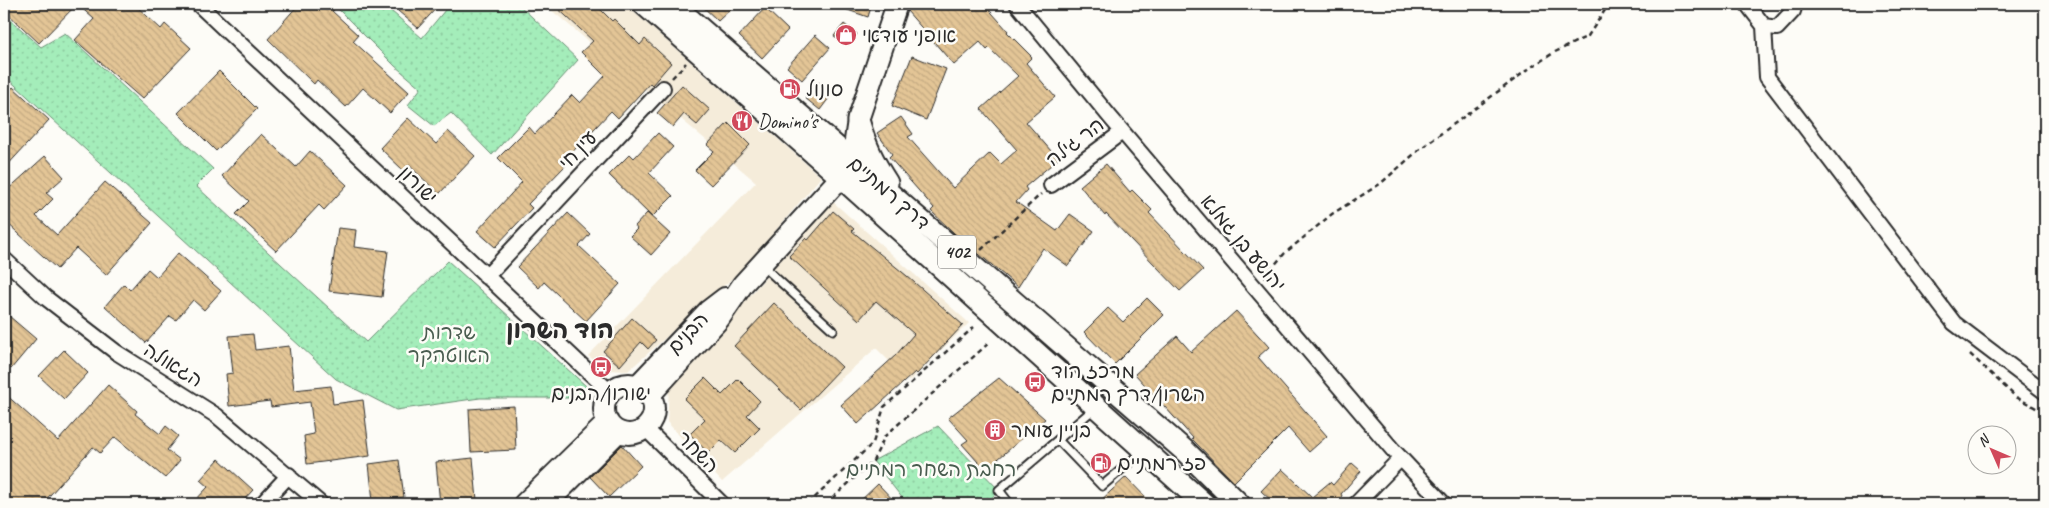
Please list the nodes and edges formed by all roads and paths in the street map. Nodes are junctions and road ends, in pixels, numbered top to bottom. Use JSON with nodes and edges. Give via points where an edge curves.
{"nodes":[{"id":1,"x":198,"y":4,"type":"edge"},
{"id":2,"x":644,"y":4,"type":"edge"},
{"id":3,"x":672,"y":4,"type":"edge"},
{"id":4,"x":897,"y":4,"type":"edge"},
{"id":5,"x":1017,"y":4,"type":"edge"},
{"id":6,"x":1609,"y":4,"type":"edge"},
{"id":7,"x":1747,"y":4,"type":"edge"},
{"id":8,"x":1795,"y":4,"type":"edge"},
{"id":9,"x":1764,"y":26,"type":"junction"},
{"id":10,"x":698,"y":50,"type":"junction"},
{"id":11,"x":663,"y":88,"type":"joint"},
{"id":12,"x":858,"y":120,"type":"junction"},
{"id":13,"x":813,"y":126,"type":"junction"},
{"id":14,"x":1122,"y":132,"type":"junction"},
{"id":15,"x":847,"y":169,"type":"junction"},
{"id":16,"x":1051,"y":185,"type":"joint"},
{"id":17,"x":902,"y":205,"type":"junction"},
{"id":18,"x":4,"y":259,"type":"edge"},
{"id":19,"x":968,"y":262,"type":"junction"},
{"id":20,"x":761,"y":265,"type":"junction"},
{"id":21,"x":486,"y":277,"type":"junction"},
{"id":22,"x":1255,"y":288,"type":"junction"},
{"id":23,"x":974,"y":326,"type":"dead end"},
{"id":24,"x":833,"y":330,"type":"dead end"},
{"id":25,"x":990,"y":342,"type":"dead end"},
{"id":26,"x":643,"y":391,"type":"junction"},
{"id":27,"x":2045,"y":392,"type":"edge"},
{"id":28,"x":611,"y":393,"type":"junction"},
{"id":29,"x":1097,"y":406,"type":"junction"},
{"id":30,"x":613,"y":427,"type":"junction"},
{"id":31,"x":646,"y":428,"type":"junction"},
{"id":32,"x":1058,"y":440,"type":"junction"},
{"id":33,"x":1145,"y":449,"type":"junction"},
{"id":34,"x":1401,"y":458,"type":"junction"},
{"id":35,"x":289,"y":476,"type":"junction"},
{"id":36,"x":262,"y":504,"type":"edge"},
{"id":37,"x":321,"y":504,"type":"edge"},
{"id":38,"x":524,"y":504,"type":"edge"},
{"id":39,"x":546,"y":504,"type":"edge"},
{"id":40,"x":722,"y":504,"type":"edge"},
{"id":41,"x":808,"y":504,"type":"edge"},
{"id":42,"x":826,"y":504,"type":"edge"},
{"id":43,"x":1008,"y":504,"type":"edge"},
{"id":44,"x":1204,"y":504,"type":"edge"},
{"id":45,"x":1239,"y":504,"type":"edge"},
{"id":46,"x":1356,"y":504,"type":"edge"},
{"id":47,"x":1444,"y":504,"type":"edge"}],
"edges":[{"from":1,"to":21,"type":"street","name":"ישורון"},
{"from":2,"to":10,"type":"main road","name":"דרך רמתיים","number":"402"},
{"from":3,"to":13,"type":"main road","name":"דרך רמתיים","number":"402"},
{"from":4,"to":12,"type":"street"},
{"from":5,"to":14,"type":"street","name":"יהושע בן גמלא"},
{"from":6,"to":22,"type":"path","via":[[1588,36],[1530,68],[1420,149],[1380,184],[1332,214],[1285,253]]},
{"from":7,"to":9,"type":"street"},
{"from":8,"to":9,"type":"street","via":[[1793,11],[1777,28]]},
{"from":9,"to":27,"type":"street","via":[[1767,78],[1954,323]]},
{"from":10,"to":11,"type":"path"},
{"from":10,"to":15,"type":"main road","name":"דרך רמתיים","number":"402"},
{"from":11,"to":21,"type":"street","name":"עין חי"},
{"from":12,"to":13,"type":"main road","via":[[850,134],[832,134]]},
{"from":12,"to":15,"type":"street"},
{"from":12,"to":17,"type":"main road","via":[[874,164]]},
{"from":13,"to":15,"type":"main road","name":"דרך רמתיים","number":"402"},
{"from":14,"to":16,"type":"street","name":"הר גילה"},
{"from":14,"to":22,"type":"street","name":"יהושע בן גמלא"},
{"from":15,"to":17,"type":"main road","name":"דרך רמתיים","number":"402"},
{"from":15,"to":20,"type":"street","name":"הבנים"},
{"from":15,"to":29,"type":"main road","name":"דרך רמתיים","number":"402"},
{"from":16,"to":19,"type":"path"},
{"from":17,"to":19,"type":"main road","name":"דרך רמתיים","number":"402"},
{"from":18,"to":35,"type":"street","name":"הגאולה","via":[[46,298],[116,352],[217,416]]},
{"from":19,"to":45,"type":"main road","name":"דרך רמתיים","number":"402","via":[[1185,451]]},
{"from":20,"to":24,"type":"lane"},
{"from":20,"to":26,"type":"street","name":"הבנים","via":[[743,284],[719,319]]},
{"from":21,"to":28,"type":"street","name":"ישורון"},
{"from":22,"to":34,"type":"street","name":"יהושע בן גמלא"},
{"from":23,"to":41,"type":"path","via":[[884,407],[873,443]]},
{"from":25,"to":42,"type":"path","via":[[885,436],[873,461]]},
{"from":26,"to":28,"type":"street","via":[[623,386]]},
{"from":26,"to":31,"type":"street","via":[[654,405],[651,422]]},
{"from":28,"to":30,"type":"street","via":[[604,407]]},
{"from":29,"to":32,"type":"lane"},
{"from":29,"to":33,"type":"main road","name":"דרך רמתיים","number":"402"},
{"from":30,"to":31,"type":"street","via":[[632,434]]},
{"from":30,"to":38,"type":"street"},
{"from":30,"to":39,"type":"street"},
{"from":31,"to":40,"type":"street","name":"השחר"},
{"from":32,"to":33,"type":"lane","via":[[1102,486]]},
{"from":32,"to":43,"type":"lane","via":[[999,490]]},
{"from":33,"to":44,"type":"main road","name":"דרך רמתיים","number":"402"},
{"from":34,"to":46,"type":"street"},
{"from":34,"to":47,"type":"street","name":"יהושע בן גמלא"},
{"from":35,"to":36,"type":"street"},
{"from":35,"to":37,"type":"street","name":"הגאולה"}]}
